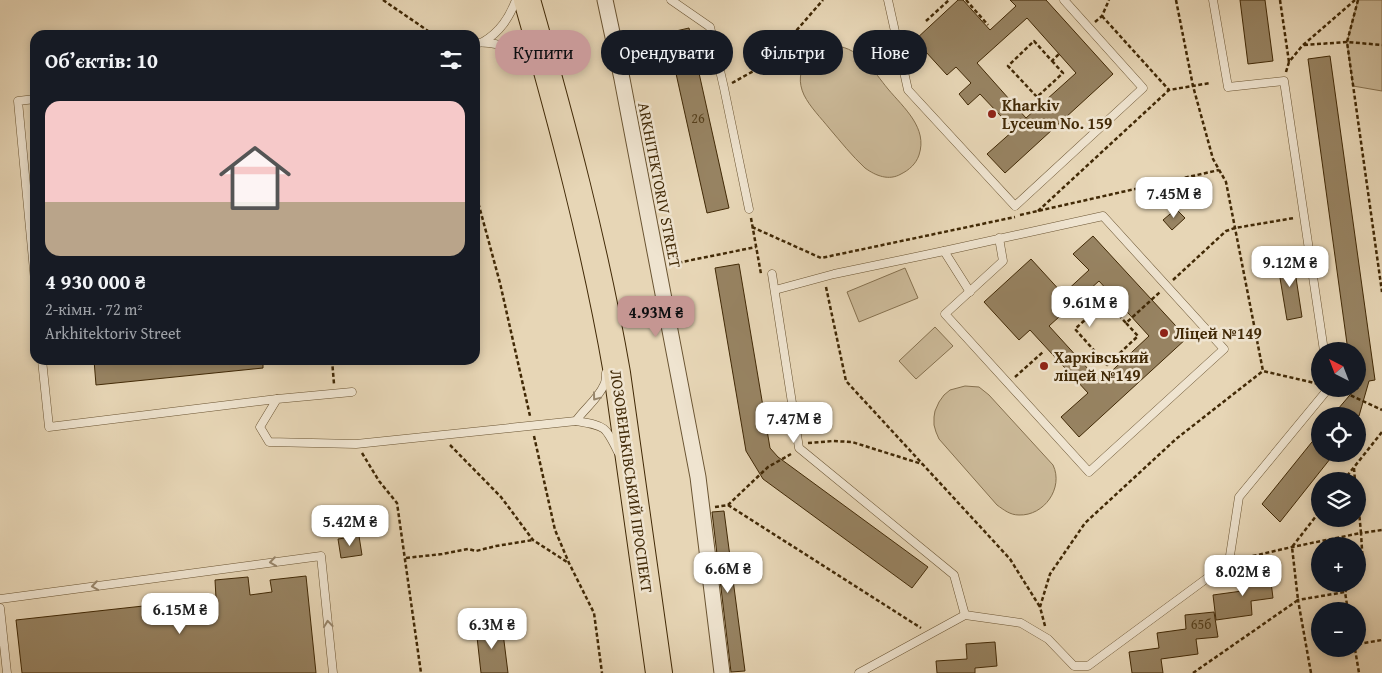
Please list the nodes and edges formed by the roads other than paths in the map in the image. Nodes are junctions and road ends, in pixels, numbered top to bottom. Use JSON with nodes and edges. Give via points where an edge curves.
{"nodes":[{"id":1,"x":516,"y":0,"type":"edge"},
{"id":2,"x":527,"y":0,"type":"edge"},
{"id":3,"x":605,"y":0,"type":"edge"},
{"id":4,"x":671,"y":0,"type":"edge"},
{"id":5,"x":888,"y":0,"type":"edge"},
{"id":6,"x":1064,"y":0,"type":"edge"},
{"id":7,"x":1213,"y":0,"type":"edge"},
{"id":8,"x":480,"y":41,"type":"edge"},
{"id":9,"x":480,"y":42,"type":"edge"},
{"id":10,"x":549,"y":78,"type":"junction"},
{"id":11,"x":30,"y":100,"type":"edge"},
{"id":12,"x":749,"y":209,"type":"road end"},
{"id":13,"x":30,"y":229,"type":"edge"},
{"id":14,"x":999,"y":238,"type":"junction"},
{"id":15,"x":944,"y":251,"type":"junction"},
{"id":16,"x":596,"y":265,"type":"junction"},
{"id":17,"x":772,"y":274,"type":"road end"},
{"id":18,"x":775,"y":290,"type":"junction"},
{"id":19,"x":970,"y":292,"type":"junction"},
{"id":20,"x":1323,"y":342,"type":"edge"},
{"id":21,"x":43,"y":365,"type":"edge"},
{"id":22,"x":352,"y":392,"type":"dead end"},
{"id":23,"x":277,"y":398,"type":"junction"},
{"id":24,"x":1321,"y":398,"type":"edge"},
{"id":25,"x":576,"y":421,"type":"junction"},
{"id":26,"x":620,"y":456,"type":"dead end"},
{"id":27,"x":623,"y":473,"type":"dead end"},
{"id":28,"x":638,"y":526,"type":"junction"},
{"id":29,"x":0,"y":598,"type":"edge"},
{"id":30,"x":0,"y":608,"type":"edge"},
{"id":31,"x":965,"y":615,"type":"junction"},
{"id":32,"x":8,"y":673,"type":"edge"},
{"id":33,"x":333,"y":673,"type":"edge"},
{"id":34,"x":659,"y":673,"type":"edge"},
{"id":35,"x":722,"y":673,"type":"edge"},
{"id":36,"x":859,"y":673,"type":"edge"}],
"edges":[{"from":1,"to":8,"type":"lane","via":[[498,32]]},
{"from":2,"to":10,"type":"highway","name":"ЛОЗОВЕНЬКІВСЬКИЙ ПРОСПЕКТ"},
{"from":3,"to":35,"type":"street","name":"ARKHITEKTORIV STREET","via":[[698,477]]},
{"from":4,"to":12,"type":"lane","via":[[710,27]]},
{"from":5,"to":6,"type":"lane","via":[[908,90],[1015,206],[1143,88]]},
{"from":7,"to":20,"type":"lane","via":[[1228,87],[1284,81]]},
{"from":9,"to":10,"type":"lane","via":[[513,50]]},
{"from":10,"to":16,"type":"highway","name":"ЛОЗОВЕНЬКІВСЬКИЙ ПРОСПЕКТ"},
{"from":11,"to":13,"type":"lane","via":[[18,102]]},
{"from":14,"to":15,"type":"lane"},
{"from":14,"to":19,"type":"lane","via":[[1003,262]]},
{"from":14,"to":19,"type":"lane","via":[[1103,216],[1224,349],[1089,472],[945,314]]},
{"from":15,"to":18,"type":"lane"},
{"from":15,"to":19,"type":"lane"},
{"from":16,"to":25,"type":"lane","one_way":true,"via":[[594,291],[607,365],[605,384]]},
{"from":16,"to":28,"type":"highway","name":"ЛОЗОВЕНЬКІВСЬКИЙ ПРОСПЕКТ","via":[[616,373]]},
{"from":17,"to":18,"type":"lane"},
{"from":18,"to":31,"type":"lane","via":[[799,448],[954,575]]},
{"from":21,"to":23,"type":"lane","via":[[49,427]]},
{"from":22,"to":23,"type":"lane"},
{"from":23,"to":25,"type":"lane","via":[[260,427],[269,442],[356,444]]},
{"from":24,"to":31,"type":"lane","via":[[1239,497],[1229,562],[1088,666],[1074,666],[1048,639],[1021,623]]},
{"from":25,"to":26,"type":"lane","via":[[597,424],[608,432]]},
{"from":27,"to":28,"type":"lane","via":[[630,517]]},
{"from":28,"to":34,"type":"highway","name":"ЛОЗОВЕНЬКІВСЬКИЙ ПРОСПЕКТ"},
{"from":33,"to":29,"type":"lane","one_way":true,"via":[[321,556]]},
{"from":30,"to":32,"type":"lane"},
{"from":31,"to":36,"type":"lane"}]}
